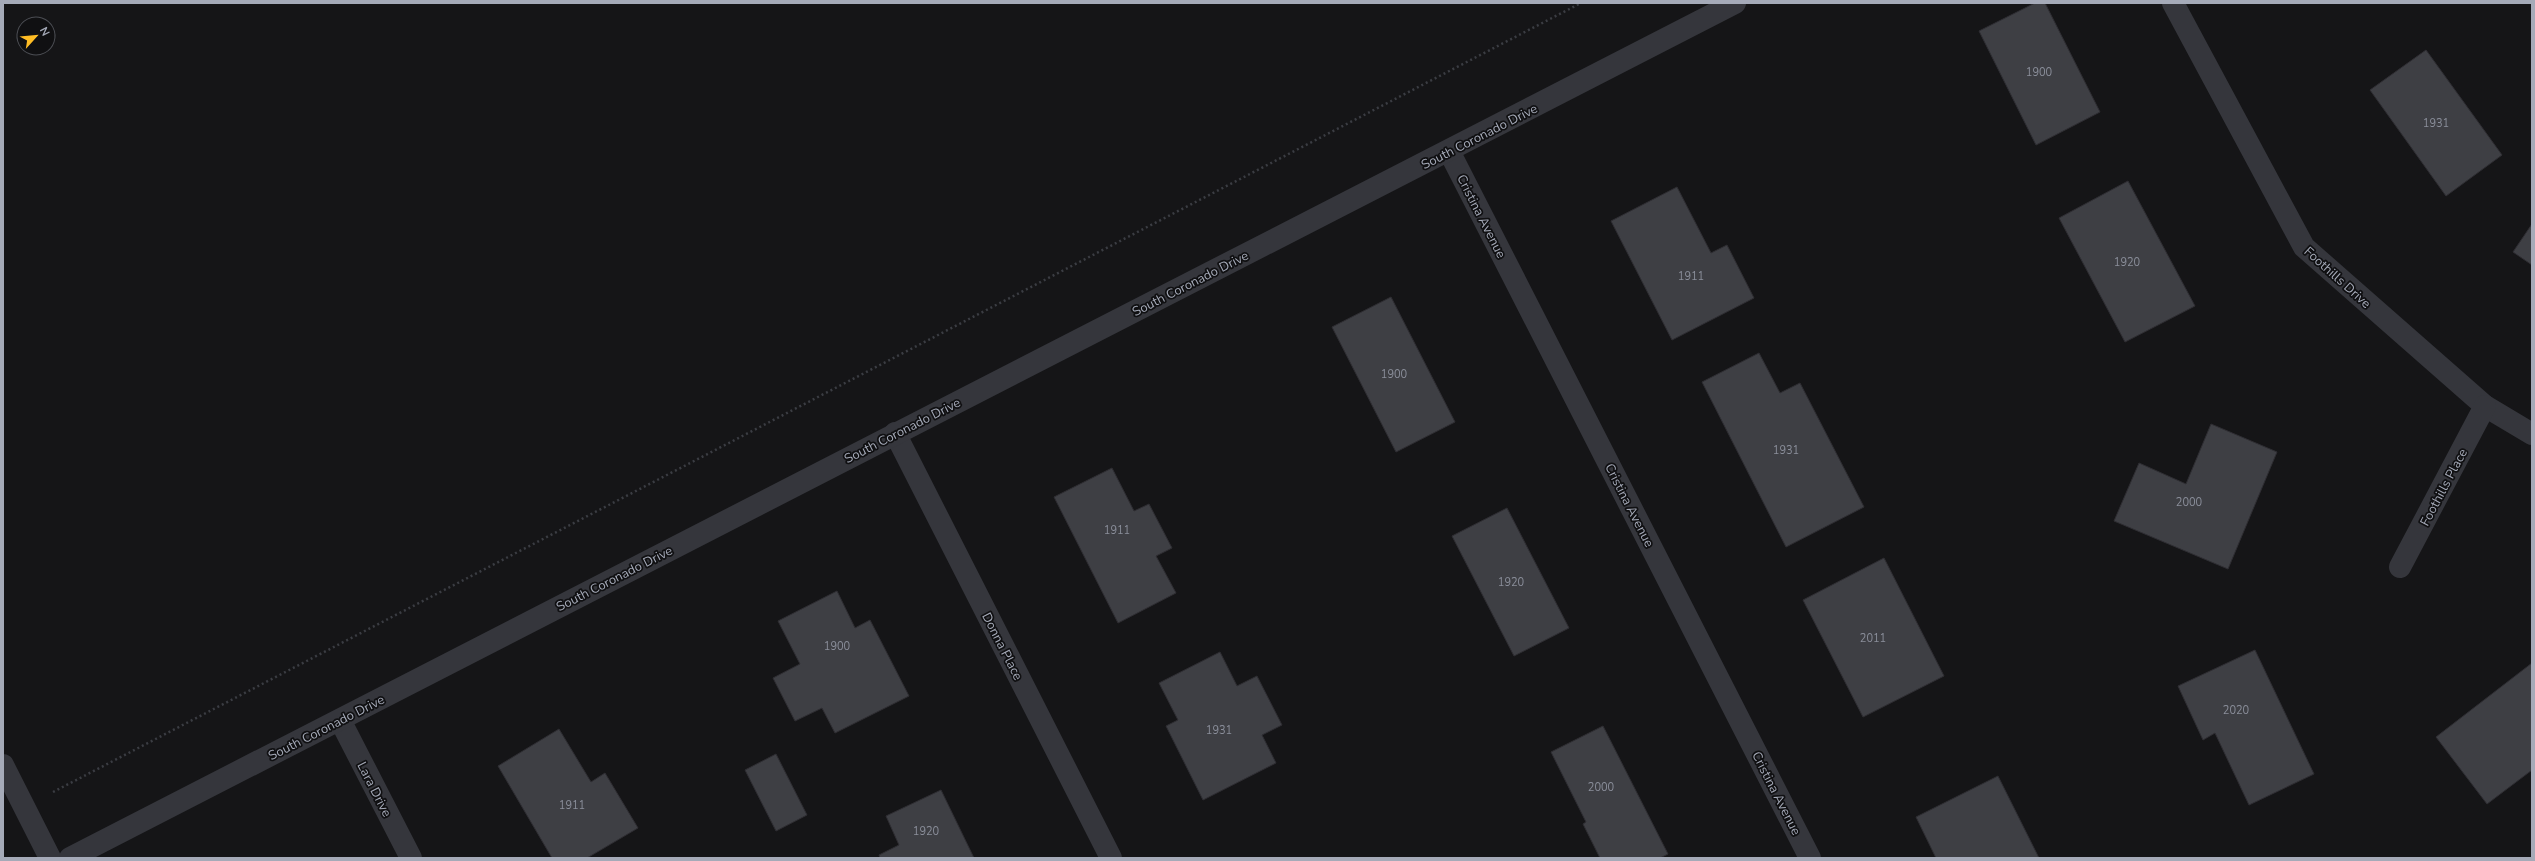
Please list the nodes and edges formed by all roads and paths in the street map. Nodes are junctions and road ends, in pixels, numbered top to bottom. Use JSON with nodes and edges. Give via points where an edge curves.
{"nodes":[{"id":1,"x":1581,"y":3,"type":"edge"},
{"id":2,"x":1735,"y":3,"type":"edge"},
{"id":3,"x":2173,"y":3,"type":"edge"},
{"id":4,"x":1449,"y":151,"type":"junction"},
{"id":5,"x":2485,"y":406,"type":"junction"},
{"id":6,"x":894,"y":433,"type":"junction"},
{"id":7,"x":2532,"y":434,"type":"edge"},
{"id":8,"x":2400,"y":567,"type":"dead end"},
{"id":9,"x":340,"y":720,"type":"junction"},
{"id":10,"x":3,"y":765,"type":"edge"},
{"id":11,"x":56,"y":791,"type":"dead end"},
{"id":12,"x":50,"y":858,"type":"edge"},
{"id":13,"x":70,"y":858,"type":"edge"},
{"id":14,"x":411,"y":858,"type":"edge"},
{"id":15,"x":1111,"y":858,"type":"edge"},
{"id":16,"x":1810,"y":858,"type":"edge"}],
"edges":[{"from":1,"to":11,"type":"path"},
{"from":2,"to":4,"type":"street","name":"South Coronado Drive"},
{"from":3,"to":5,"type":"street","name":"Foothills Drive","via":[[2304,248]]},
{"from":4,"to":6,"type":"street","name":"South Coronado Drive"},
{"from":4,"to":16,"type":"street","name":"Cristina Avenue"},
{"from":5,"to":7,"type":"street","name":"Foothills Drive"},
{"from":5,"to":8,"type":"street","name":"Foothills Place"},
{"from":6,"to":9,"type":"street","name":"South Coronado Drive"},
{"from":6,"to":15,"type":"street","name":"Donna Place"},
{"from":9,"to":13,"type":"street","name":"South Coronado Drive"},
{"from":9,"to":14,"type":"street","name":"Lara Drive"},
{"from":10,"to":12,"type":"street"}]}
